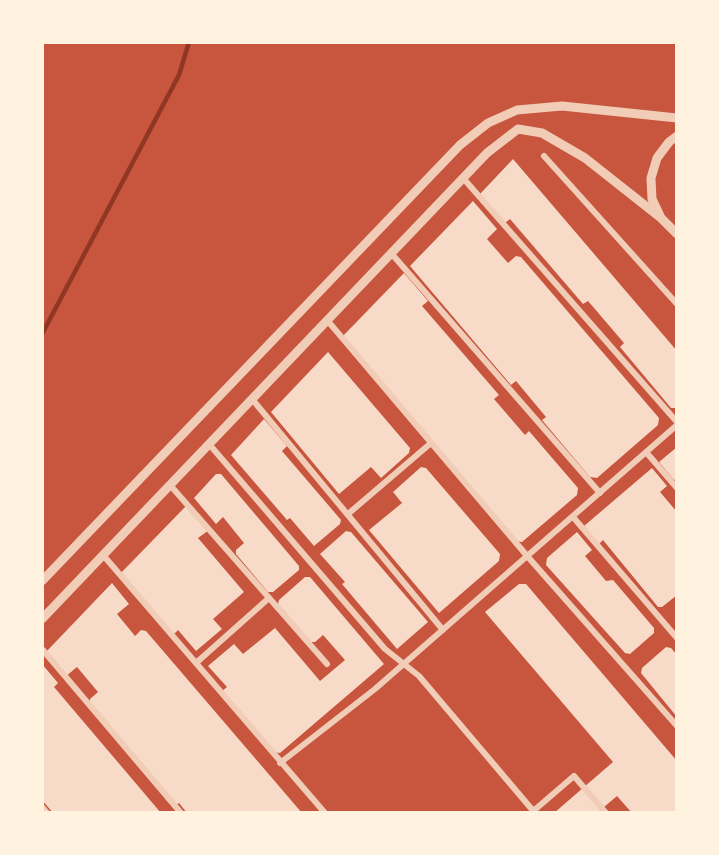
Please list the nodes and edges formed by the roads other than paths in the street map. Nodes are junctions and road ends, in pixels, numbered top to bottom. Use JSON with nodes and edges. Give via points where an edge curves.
{"nodes":[{"id":1,"x":677,"y":118,"type":"edge"},
{"id":2,"x":677,"y":136,"type":"edge"},
{"id":3,"x":544,"y":156,"type":"dead end"},
{"id":4,"x":463,"y":178,"type":"junction"},
{"id":5,"x":661,"y":218,"type":"junction"},
{"id":6,"x":675,"y":233,"type":"edge"},
{"id":7,"x":677,"y":242,"type":"edge"},
{"id":8,"x":391,"y":253,"type":"junction"},
{"id":9,"x":677,"y":304,"type":"edge"},
{"id":10,"x":327,"y":320,"type":"junction"},
{"id":11,"x":252,"y":399,"type":"junction"},
{"id":12,"x":677,"y":424,"type":"edge"},
{"id":13,"x":431,"y":443,"type":"junction"},
{"id":14,"x":209,"y":444,"type":"junction"},
{"id":15,"x":646,"y":452,"type":"junction"},
{"id":16,"x":170,"y":485,"type":"junction"},
{"id":17,"x":677,"y":488,"type":"edge"},
{"id":18,"x":600,"y":493,"type":"junction"},
{"id":19,"x":348,"y":514,"type":"junction"},
{"id":20,"x":573,"y":517,"type":"junction"},
{"id":21,"x":103,"y":555,"type":"junction"},
{"id":22,"x":528,"y":557,"type":"junction"},
{"id":23,"x":42,"y":581,"type":"edge"},
{"id":24,"x":269,"y":598,"type":"junction"},
{"id":25,"x":42,"y":619,"type":"edge"},
{"id":26,"x":443,"y":630,"type":"junction"},
{"id":27,"x":677,"y":638,"type":"edge"},
{"id":28,"x":42,"y":649,"type":"edge"},
{"id":29,"x":196,"y":663,"type":"junction"},
{"id":30,"x":405,"y":663,"type":"junction"},
{"id":31,"x":327,"y":664,"type":"dead end"},
{"id":32,"x":677,"y":726,"type":"edge"},
{"id":33,"x":280,"y":763,"type":"junction"},
{"id":34,"x":42,"y":807,"type":"edge"},
{"id":35,"x":533,"y":812,"type":"edge"},
{"id":36,"x":47,"y":813,"type":"edge"},
{"id":37,"x":181,"y":813,"type":"edge"},
{"id":38,"x":325,"y":813,"type":"edge"},
{"id":39,"x":606,"y":813,"type":"edge"}],
"edges":[{"from":1,"to":23,"type":"street","via":[[562,106],[517,110],[488,123],[460,145]]},
{"from":2,"to":5,"type":"street","via":[[657,158],[651,178],[652,199]]},
{"from":3,"to":9,"type":"street"},
{"from":4,"to":5,"type":"street","via":[[518,129],[542,133],[585,159]]},
{"from":4,"to":8,"type":"street"},
{"from":4,"to":12,"type":"street"},
{"from":5,"to":6,"type":"street"},
{"from":6,"to":7,"type":"street"},
{"from":8,"to":10,"type":"street"},
{"from":8,"to":18,"type":"street"},
{"from":10,"to":11,"type":"street"},
{"from":10,"to":13,"type":"street"},
{"from":11,"to":14,"type":"street"},
{"from":11,"to":19,"type":"street"},
{"from":12,"to":15,"type":"street"},
{"from":13,"to":19,"type":"street"},
{"from":13,"to":22,"type":"street"},
{"from":14,"to":16,"type":"street"},
{"from":14,"to":30,"type":"street","via":[[385,649]]},
{"from":15,"to":17,"type":"street"},
{"from":15,"to":18,"type":"street"},
{"from":16,"to":21,"type":"street"},
{"from":16,"to":24,"type":"street"},
{"from":18,"to":20,"type":"street"},
{"from":19,"to":26,"type":"street"},
{"from":20,"to":22,"type":"street"},
{"from":20,"to":27,"type":"street"},
{"from":21,"to":25,"type":"street"},
{"from":21,"to":29,"type":"street"},
{"from":22,"to":26,"type":"street"},
{"from":22,"to":32,"type":"street"},
{"from":24,"to":29,"type":"street"},
{"from":24,"to":31,"type":"street"},
{"from":26,"to":30,"type":"street"},
{"from":28,"to":37,"type":"street"},
{"from":29,"to":33,"type":"street"},
{"from":30,"to":33,"type":"street"},
{"from":30,"to":35,"type":"street"},
{"from":33,"to":38,"type":"street"},
{"from":34,"to":36,"type":"street"},
{"from":35,"to":39,"type":"street","via":[[574,776]]}]}
